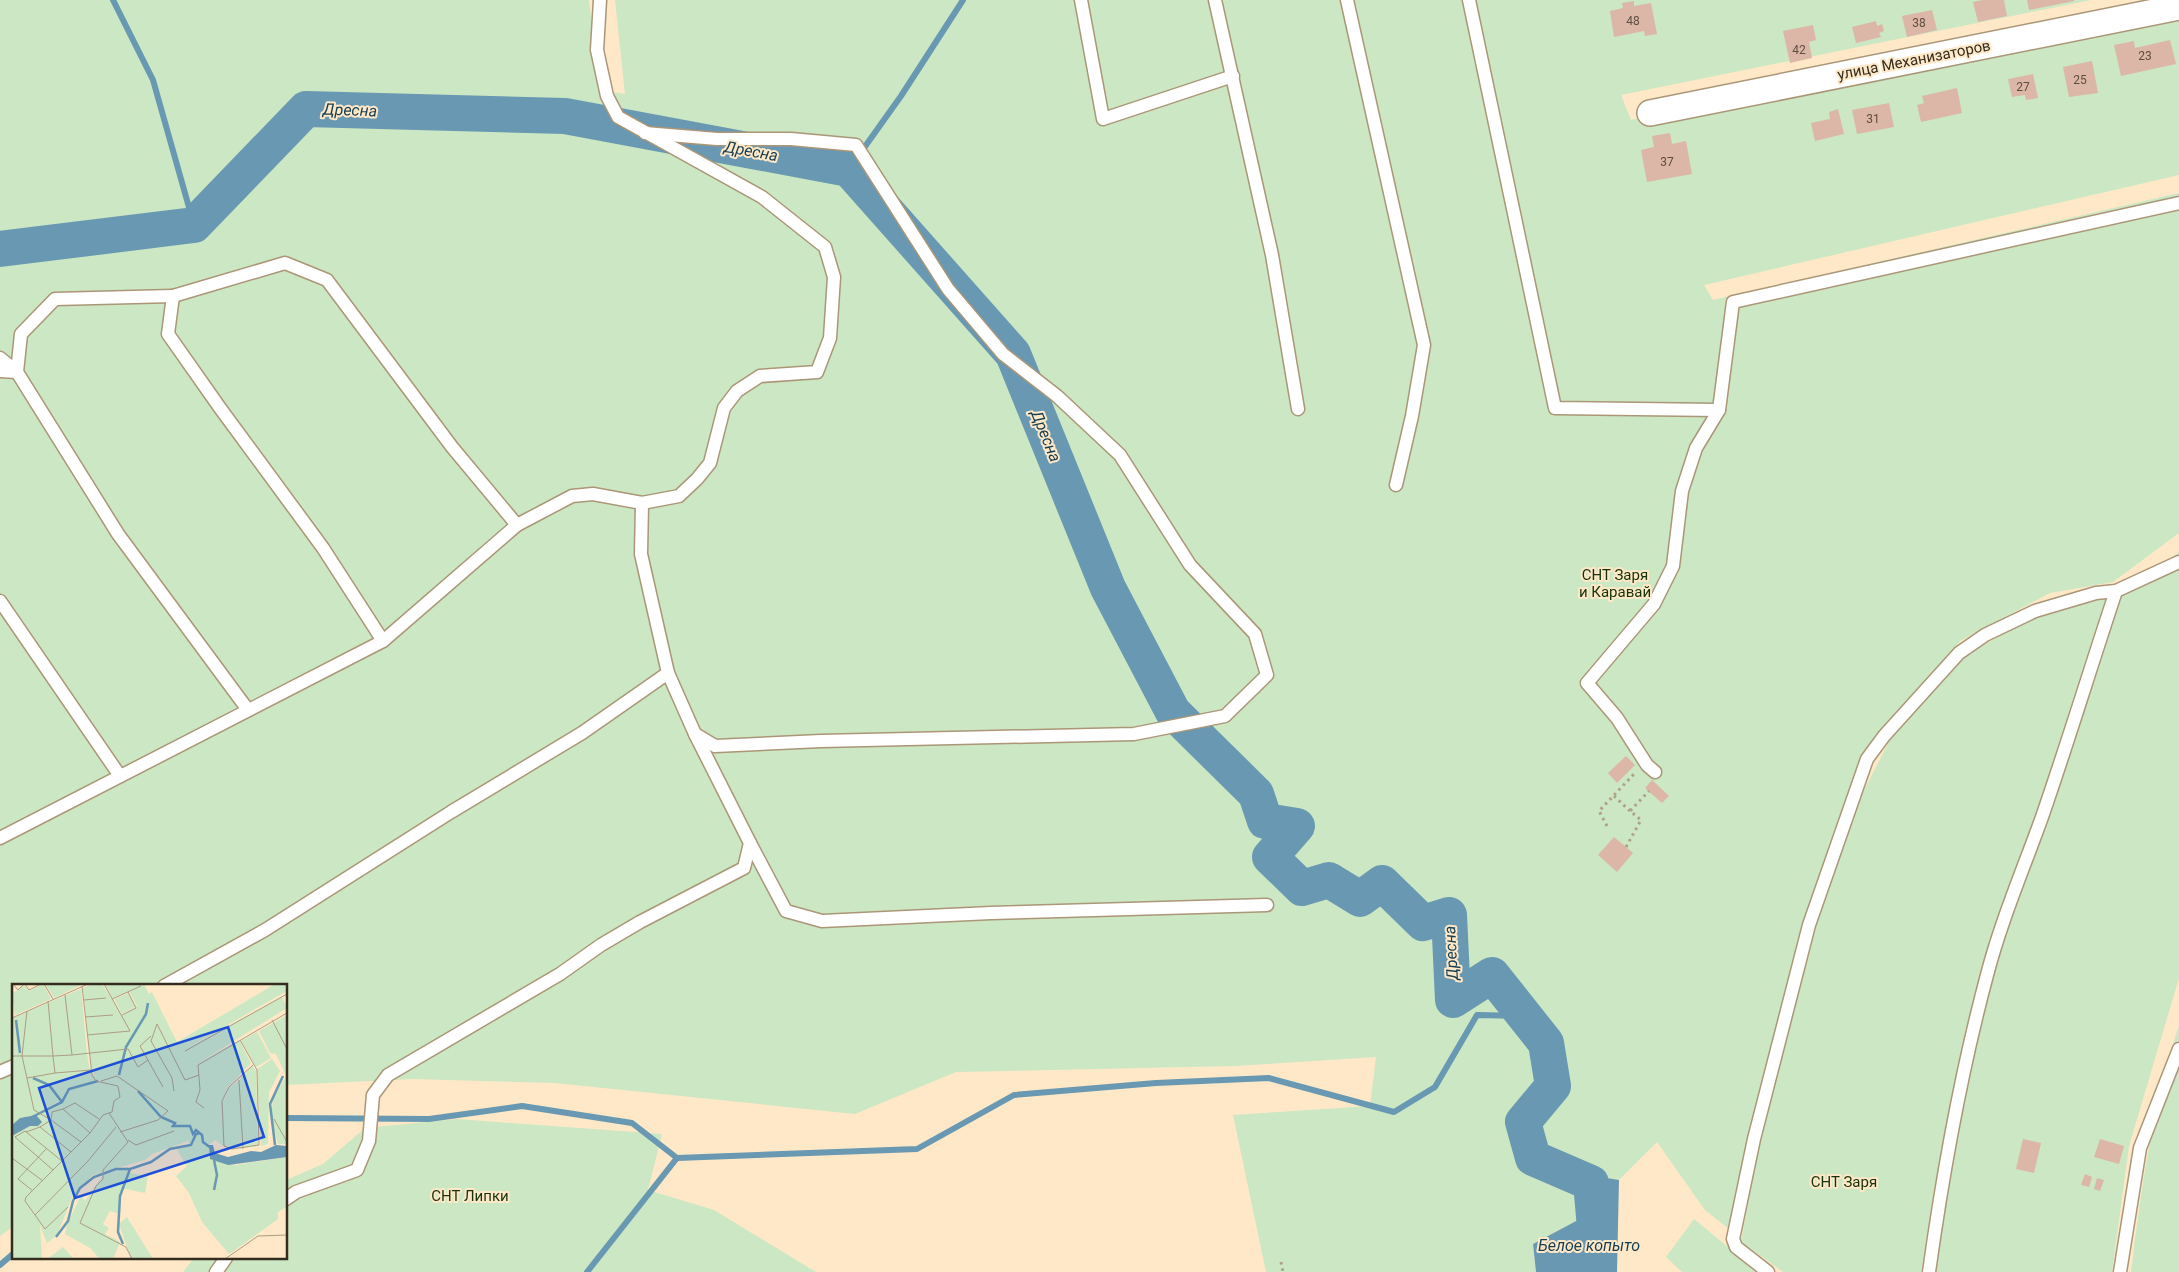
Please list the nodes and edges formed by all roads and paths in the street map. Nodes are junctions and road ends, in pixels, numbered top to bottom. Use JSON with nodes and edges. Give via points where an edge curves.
{"nodes":[{"id":1,"x":600,"y":0,"type":"edge"},
{"id":2,"x":1081,"y":0,"type":"edge"},
{"id":3,"x":1215,"y":0,"type":"edge"},
{"id":4,"x":1347,"y":0,"type":"edge"},
{"id":5,"x":1469,"y":0,"type":"edge"},
{"id":6,"x":2179,"y":7,"type":"edge"},
{"id":7,"x":1233,"y":76,"type":"junction"},
{"id":8,"x":1650,"y":113,"type":"dead end"},
{"id":9,"x":645,"y":133,"type":"junction"},
{"id":10,"x":2179,"y":203,"type":"edge"},
{"id":11,"x":173,"y":296,"type":"junction"},
{"id":12,"x":0,"y":358,"type":"edge"},
{"id":13,"x":0,"y":370,"type":"edge"},
{"id":14,"x":18,"y":372,"type":"junction"},
{"id":15,"x":1298,"y":409,"type":"dead end"},
{"id":16,"x":1718,"y":410,"type":"junction"},
{"id":17,"x":1396,"y":485,"type":"dead end"},
{"id":18,"x":642,"y":503,"type":"junction"},
{"id":19,"x":517,"y":525,"type":"junction"},
{"id":20,"x":2179,"y":562,"type":"edge"},
{"id":21,"x":2116,"y":590,"type":"junction"},
{"id":22,"x":0,"y":601,"type":"edge"},
{"id":23,"x":383,"y":641,"type":"junction"},
{"id":24,"x":668,"y":673,"type":"junction"},
{"id":25,"x":248,"y":710,"type":"junction"},
{"id":26,"x":695,"y":734,"type":"junction"},
{"id":27,"x":1631,"y":769,"type":"dead end"},
{"id":28,"x":1655,"y":772,"type":"dead end"},
{"id":29,"x":120,"y":776,"type":"junction"},
{"id":30,"x":1649,"y":791,"type":"dead end"},
{"id":31,"x":1614,"y":796,"type":"junction"},
{"id":32,"x":1630,"y":811,"type":"junction"},
{"id":33,"x":1606,"y":826,"type":"dead end"},
{"id":34,"x":0,"y":838,"type":"edge"},
{"id":35,"x":750,"y":843,"type":"junction"},
{"id":36,"x":1626,"y":847,"type":"dead end"},
{"id":37,"x":1267,"y":905,"type":"dead end"},
{"id":38,"x":168,"y":984,"type":"edge"},
{"id":39,"x":2179,"y":1049,"type":"edge"},
{"id":40,"x":12,"y":1067,"type":"edge"},
{"id":41,"x":0,"y":1072,"type":"edge"},
{"id":42,"x":288,"y":1198,"type":"edge"},
{"id":43,"x":225,"y":1260,"type":"edge"},
{"id":44,"x":1281,"y":1262,"type":"dead end"},
{"id":45,"x":216,"y":1272,"type":"edge"},
{"id":46,"x":1283,"y":1272,"type":"edge"},
{"id":47,"x":1768,"y":1272,"type":"edge"},
{"id":48,"x":1929,"y":1272,"type":"edge"},
{"id":49,"x":2120,"y":1272,"type":"edge"}],
"edges":[{"from":1,"to":9,"type":"lane","via":[[597,50],[607,96],[618,117]]},
{"from":2,"to":7,"type":"lane","via":[[1103,119]]},
{"from":3,"to":7,"type":"lane"},
{"from":4,"to":17,"type":"lane","via":[[1424,345]]},
{"from":5,"to":16,"type":"lane","via":[[1555,408]]},
{"from":6,"to":8,"type":"street","name":"улица Механизаторов"},
{"from":7,"to":15,"type":"lane","via":[[1272,255]]},
{"from":9,"to":18,"type":"lane","via":[[762,197],[799,225],[825,247],[834,277],[830,338],[818,372],[760,376],[737,391],[724,408],[710,463],[697,480],[679,496]]},
{"from":9,"to":26,"type":"lane","via":[[856,145],[948,289],[1003,354],[1057,396],[1120,455],[1190,565],[1255,634],[1267,675],[1225,716],[1134,734],[715,746]]},
{"from":10,"to":16,"type":"lane","via":[[1732,302]]},
{"from":11,"to":14,"type":"lane","via":[[56,299],[21,334]]},
{"from":11,"to":19,"type":"lane","via":[[285,263],[327,280],[452,447]]},
{"from":11,"to":23,"type":"lane","via":[[168,334],[323,548]]},
{"from":12,"to":14,"type":"lane"},
{"from":13,"to":14,"type":"lane"},
{"from":14,"to":25,"type":"lane","via":[[118,534]]},
{"from":16,"to":28,"type":"lane","via":[[1696,448],[1682,491],[1673,566],[1654,604],[1587,683],[1617,718],[1647,765]]},
{"from":18,"to":19,"type":"lane","via":[[594,494],[572,496]]},
{"from":18,"to":24,"type":"lane","via":[[641,554]]},
{"from":19,"to":23,"type":"lane"},
{"from":20,"to":21,"type":"lane"},
{"from":21,"to":47,"type":"lane","via":[[2035,611],[1985,635],[1959,653],[1867,758],[1809,925],[1754,1139],[1733,1239],[1736,1247]]},
{"from":21,"to":48,"type":"lane","via":[[1987,973],[1967,1052],[1940,1187]]},
{"from":22,"to":29,"type":"lane"},
{"from":23,"to":25,"type":"lane"},
{"from":24,"to":26,"type":"lane"},
{"from":24,"to":38,"type":"lane","via":[[582,733],[266,930]]},
{"from":25,"to":29,"type":"lane"},
{"from":26,"to":35,"type":"lane"},
{"from":27,"to":31,"type":"path","via":[[1636,772]]},
{"from":29,"to":34,"type":"lane"},
{"from":30,"to":32,"type":"path"},
{"from":31,"to":32,"type":"path"},
{"from":31,"to":33,"type":"path","via":[[1599,811]]},
{"from":32,"to":36,"type":"path","via":[[1641,820]]},
{"from":35,"to":37,"type":"lane","via":[[786,911],[822,922]]},
{"from":35,"to":42,"type":"lane","via":[[744,868],[632,927],[553,978],[388,1075],[373,1095],[369,1141],[356,1170]]},
{"from":39,"to":49,"type":"lane","via":[[2140,1148]]},
{"from":40,"to":41,"type":"lane"},
{"from":43,"to":45,"type":"lane"},
{"from":44,"to":46,"type":"path"}]}
